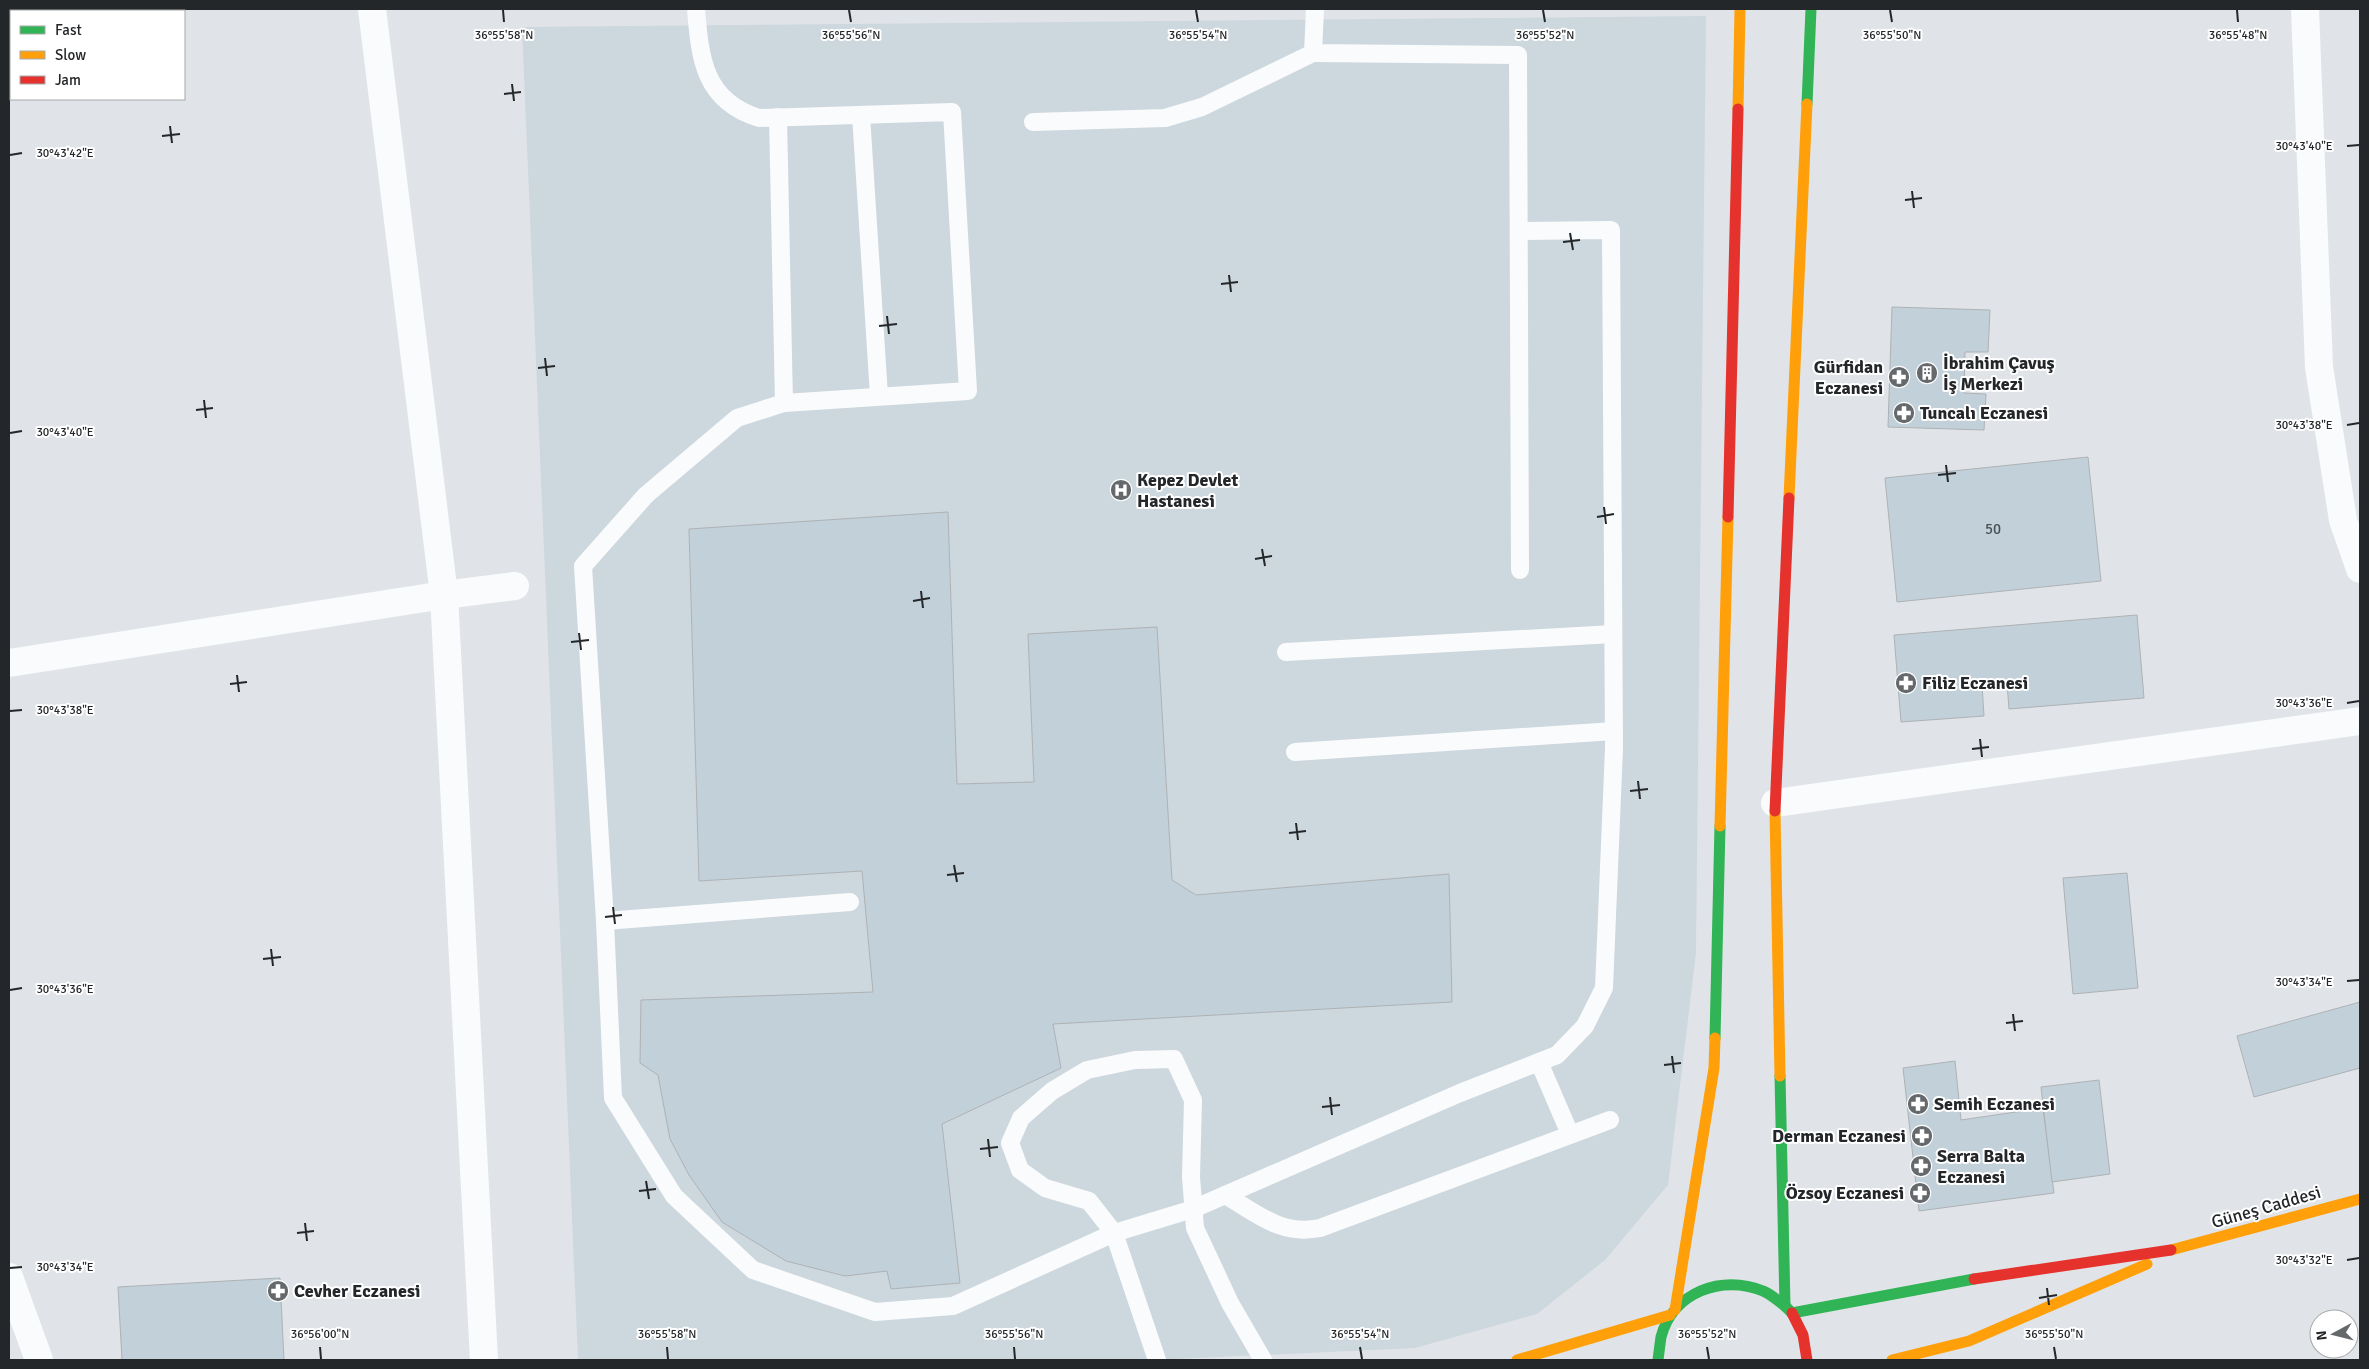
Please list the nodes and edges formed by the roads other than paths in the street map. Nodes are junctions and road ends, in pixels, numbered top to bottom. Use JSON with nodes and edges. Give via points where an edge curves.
{"nodes":[{"id":1,"x":372,"y":9,"type":"edge"},
{"id":2,"x":696,"y":9,"type":"edge"},
{"id":3,"x":1315,"y":9,"type":"edge"},
{"id":4,"x":1740,"y":9,"type":"edge"},
{"id":5,"x":1811,"y":9,"type":"edge"},
{"id":6,"x":2305,"y":9,"type":"edge"},
{"id":7,"x":1312,"y":53,"type":"junction"},
{"id":8,"x":861,"y":115,"type":"junction"},
{"id":9,"x":778,"y":118,"type":"junction"},
{"id":10,"x":1032,"y":122,"type":"dead end"},
{"id":11,"x":1518,"y":231,"type":"junction"},
{"id":12,"x":879,"y":396,"type":"junction"},
{"id":13,"x":784,"y":402,"type":"junction"},
{"id":14,"x":2360,"y":569,"type":"edge"},
{"id":15,"x":1520,"y":570,"type":"dead end"},
{"id":16,"x":515,"y":586,"type":"dead end"},
{"id":17,"x":444,"y":594,"type":"junction"},
{"id":18,"x":1613,"y":634,"type":"junction"},
{"id":19,"x":1286,"y":652,"type":"dead end"},
{"id":20,"x":9,"y":663,"type":"edge"},
{"id":21,"x":2360,"y":720,"type":"edge"},
{"id":22,"x":1614,"y":731,"type":"junction"},
{"id":23,"x":1295,"y":752,"type":"dead end"},
{"id":24,"x":1775,"y":802,"type":"junction"},
{"id":25,"x":850,"y":902,"type":"dead end"},
{"id":26,"x":606,"y":921,"type":"junction"},
{"id":27,"x":1539,"y":1062,"type":"junction"},
{"id":28,"x":1610,"y":1120,"type":"dead end"},
{"id":29,"x":1570,"y":1134,"type":"junction"},
{"id":30,"x":1226,"y":1195,"type":"junction"},
{"id":31,"x":2360,"y":1199,"type":"edge"},
{"id":32,"x":1194,"y":1209,"type":"junction"},
{"id":33,"x":1114,"y":1233,"type":"junction"},
{"id":34,"x":2181,"y":1249,"type":"junction"},
{"id":35,"x":9,"y":1277,"type":"edge"},
{"id":36,"x":1789,"y":1309,"type":"junction"},
{"id":37,"x":1673,"y":1313,"type":"junction"},
{"id":38,"x":39,"y":1360,"type":"edge"},
{"id":39,"x":484,"y":1360,"type":"edge"},
{"id":40,"x":1156,"y":1360,"type":"edge"},
{"id":41,"x":1263,"y":1360,"type":"edge"},
{"id":42,"x":1517,"y":1360,"type":"edge"},
{"id":43,"x":1658,"y":1360,"type":"edge"},
{"id":44,"x":1807,"y":1360,"type":"edge"},
{"id":45,"x":1892,"y":1360,"type":"edge"}],
"edges":[{"from":1,"to":17,"type":"street"},
{"from":2,"to":9,"type":"lane","via":[[700,52],[714,88],[726,102],[742,112],[759,118]]},
{"from":3,"to":7,"type":"lane"},
{"from":4,"to":37,"type":"main road","via":[[1714,1068]]},
{"from":5,"to":24,"type":"main road"},
{"from":6,"to":14,"type":"street","via":[[2319,367],[2342,520]]},
{"from":7,"to":10,"type":"lane","via":[[1202,106],[1165,118]]},
{"from":7,"to":11,"type":"lane","via":[[1518,55]]},
{"from":8,"to":9,"type":"lane"},
{"from":8,"to":12,"type":"lane"},
{"from":8,"to":12,"type":"lane","via":[[952,112],[968,391]]},
{"from":9,"to":13,"type":"lane"},
{"from":11,"to":15,"type":"lane"},
{"from":11,"to":18,"type":"lane","via":[[1611,230]]},
{"from":12,"to":13,"type":"lane"},
{"from":13,"to":26,"type":"lane","via":[[737,418],[646,495],[582,566]]},
{"from":16,"to":17,"type":"street"},
{"from":17,"to":20,"type":"street"},
{"from":17,"to":39,"type":"street"},
{"from":18,"to":19,"type":"lane"},
{"from":18,"to":22,"type":"lane"},
{"from":21,"to":24,"type":"street"},
{"from":22,"to":23,"type":"lane"},
{"from":22,"to":27,"type":"lane","via":[[1604,988],[1585,1026],[1557,1055]]},
{"from":24,"to":36,"type":"main road"},
{"from":25,"to":26,"type":"lane"},
{"from":26,"to":33,"type":"lane","via":[[613,1098],[674,1196],[753,1270],[874,1312],[953,1306]]},
{"from":27,"to":29,"type":"lane"},
{"from":27,"to":30,"type":"lane"},
{"from":28,"to":29,"type":"lane"},
{"from":29,"to":30,"type":"lane","via":[[1329,1225],[1305,1231],[1284,1229]]},
{"from":30,"to":32,"type":"lane"},
{"from":31,"to":34,"type":"main road","name":"Güneş Caddesi"},
{"from":32,"to":33,"type":"lane"},
{"from":32,"to":33,"type":"lane","via":[[1191,1177],[1193,1100],[1174,1059],[1134,1060],[1087,1070],[1052,1091],[1021,1118],[1010,1143],[1020,1170],[1045,1188],[1090,1201]]},
{"from":32,"to":41,"type":"lane","via":[[1195,1228],[1230,1303]]},
{"from":33,"to":40,"type":"lane"},
{"from":34,"to":36,"type":"main road"},
{"from":34,"to":45,"type":"main road","via":[[1969,1340]]},
{"from":35,"to":38,"type":"street"},
{"from":36,"to":37,"type":"main road","via":[[1775,1296],[1754,1285],[1731,1282],[1707,1286],[1686,1298]]},
{"from":36,"to":44,"type":"main road","via":[[1803,1335]]},
{"from":37,"to":42,"type":"main road"},
{"from":37,"to":43,"type":"main road","via":[[1662,1330]]}]}
